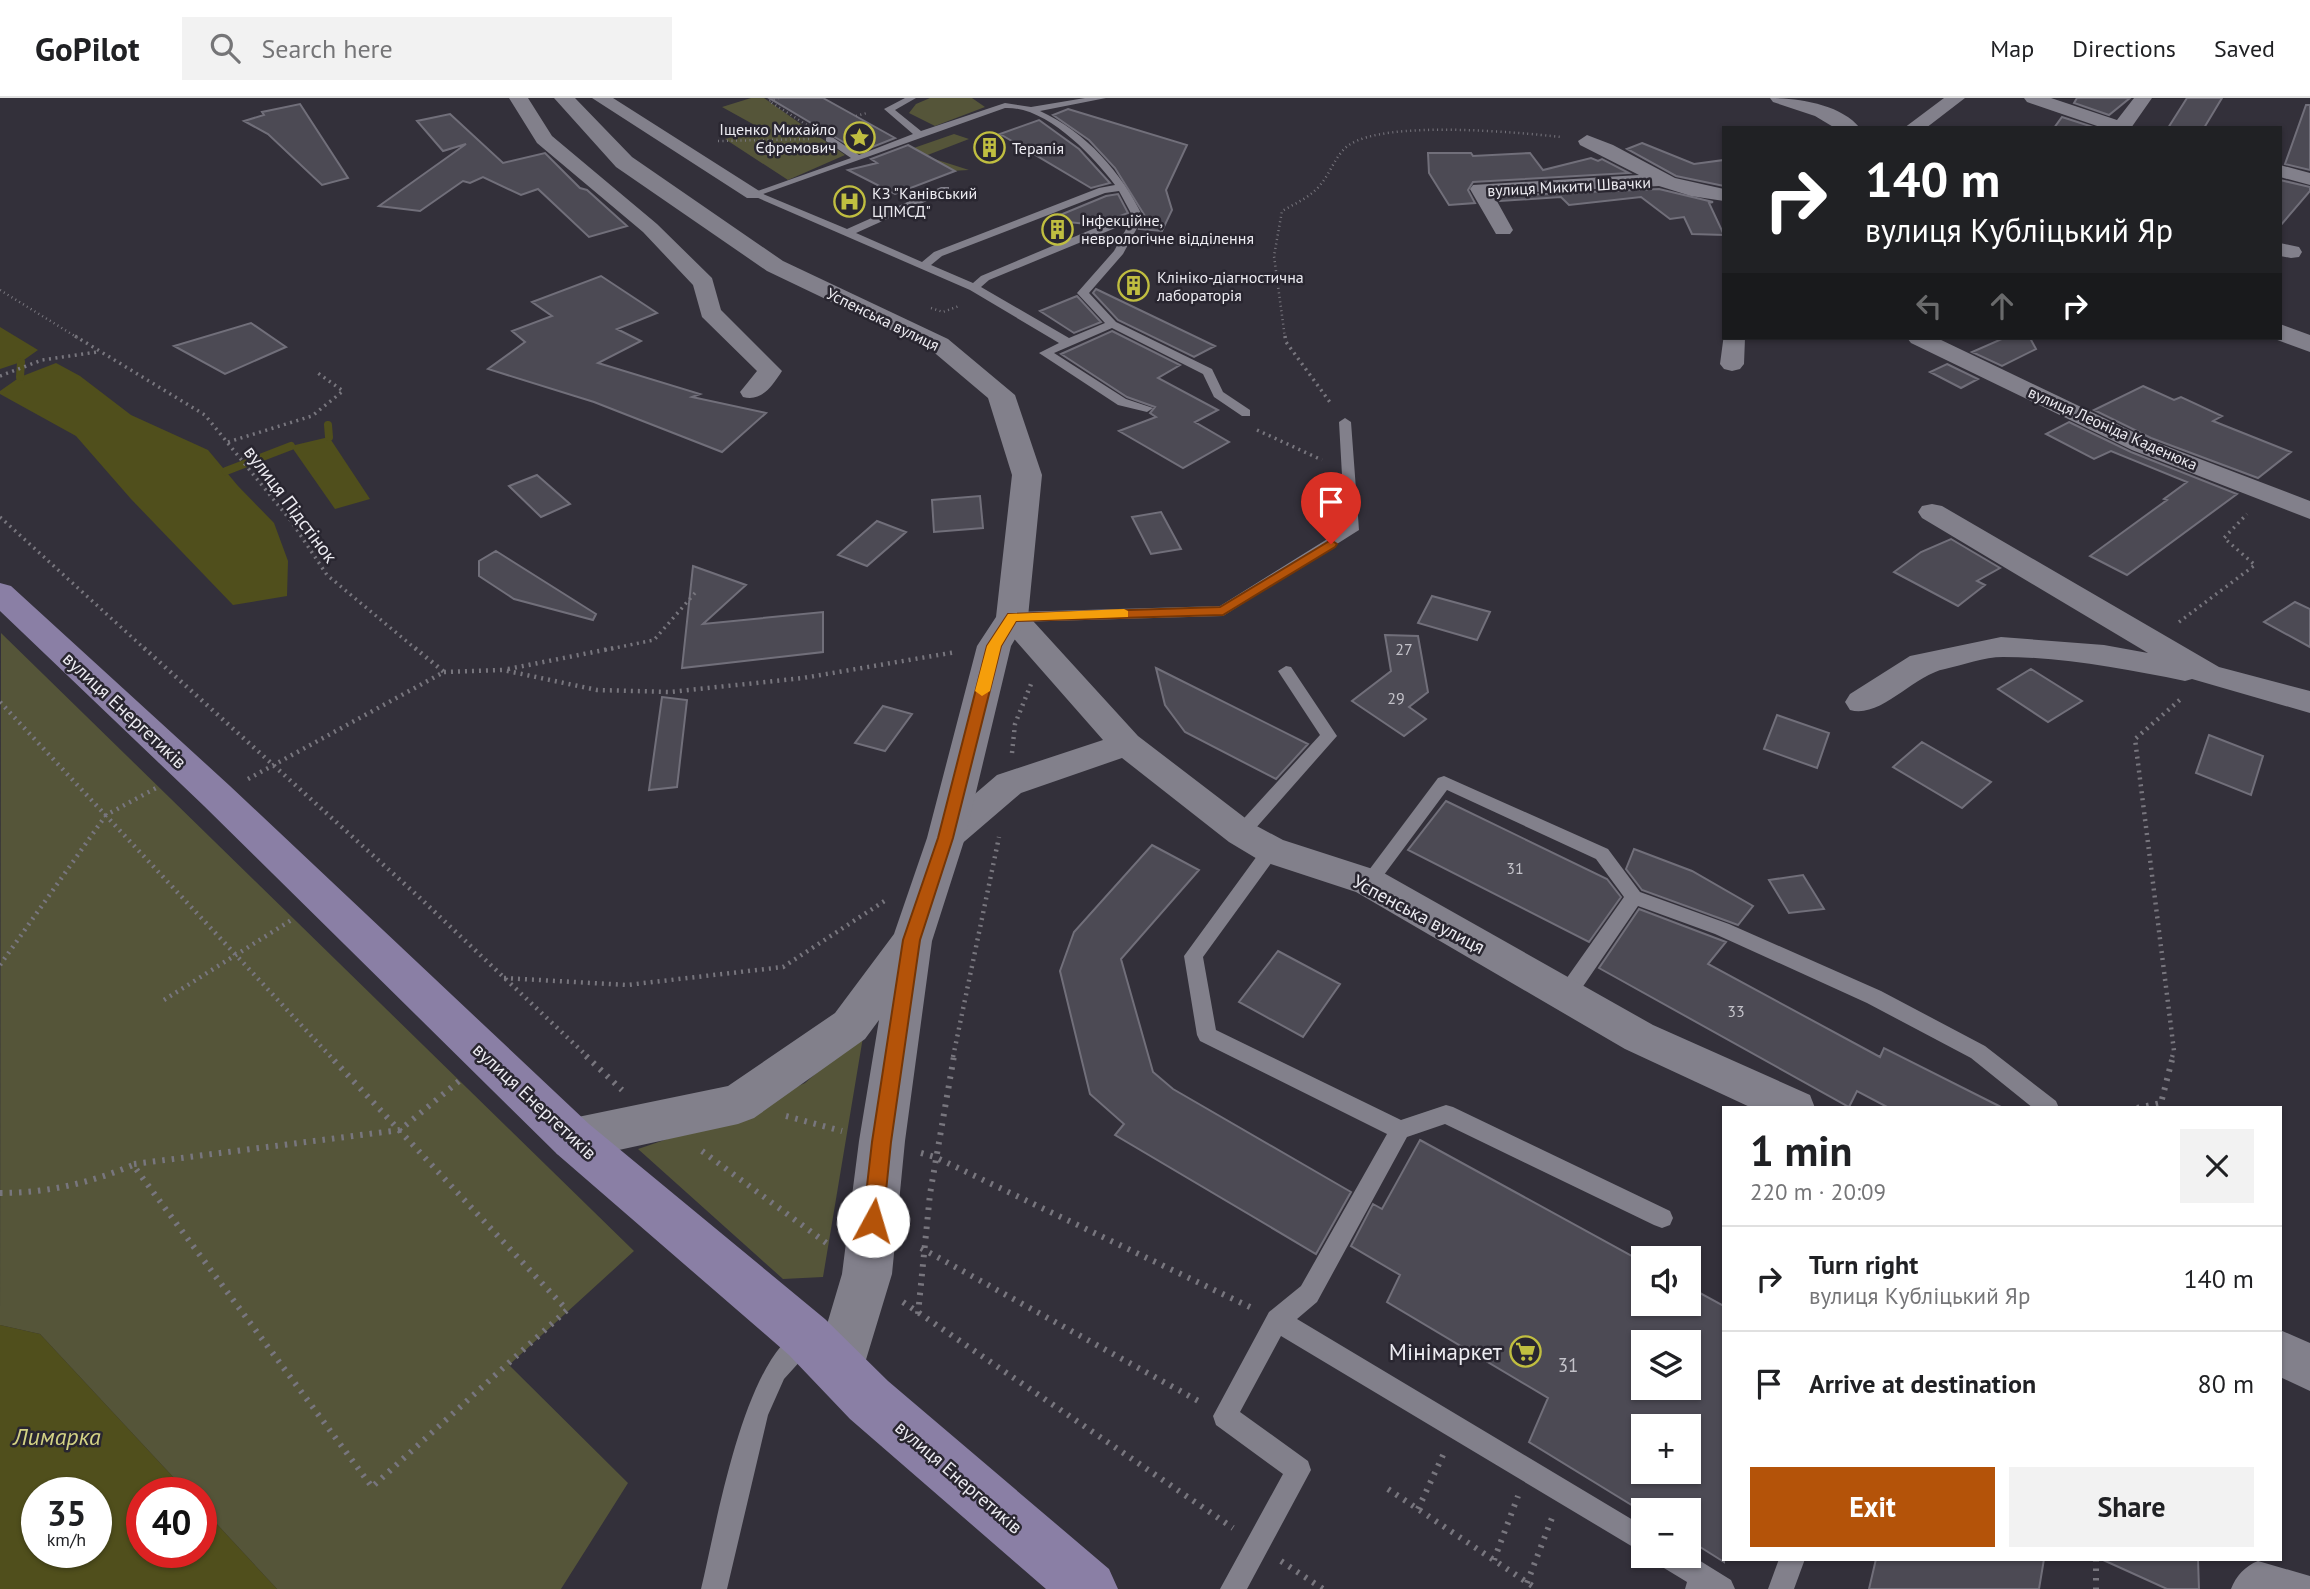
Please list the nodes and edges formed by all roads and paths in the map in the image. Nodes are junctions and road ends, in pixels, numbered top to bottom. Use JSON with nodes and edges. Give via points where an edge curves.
{"nodes":[{"id":1,"x":518,"y":98,"type":"edge"},
{"id":2,"x":564,"y":98,"type":"edge"},
{"id":3,"x":601,"y":98,"type":"edge"},
{"id":4,"x":779,"y":98,"type":"edge"},
{"id":5,"x":912,"y":98,"type":"edge"},
{"id":6,"x":985,"y":98,"type":"edge"},
{"id":7,"x":1102,"y":98,"type":"edge"},
{"id":8,"x":1780,"y":98,"type":"edge"},
{"id":9,"x":1956,"y":98,"type":"edge"},
{"id":10,"x":2033,"y":98,"type":"edge"},
{"id":11,"x":2143,"y":98,"type":"edge"},
{"id":12,"x":1012,"y":101,"type":"edge"},
{"id":13,"x":1032,"y":109,"type":"junction"},
{"id":14,"x":867,"y":113,"type":"dead end"},
{"id":15,"x":856,"y":116,"type":"dead end"},
{"id":16,"x":1846,"y":126,"type":"edge"},
{"id":17,"x":1916,"y":126,"type":"edge"},
{"id":18,"x":2116,"y":126,"type":"edge"},
{"id":19,"x":2123,"y":126,"type":"edge"},
{"id":20,"x":919,"y":134,"type":"junction"},
{"id":21,"x":829,"y":139,"type":"junction"},
{"id":22,"x":715,"y":141,"type":"dead end"},
{"id":23,"x":1587,"y":141,"type":"joint"},
{"id":24,"x":858,"y":158,"type":"junction"},
{"id":25,"x":2282,"y":171,"type":"edge"},
{"id":26,"x":2310,"y":178,"type":"edge"},
{"id":27,"x":1662,"y":180,"type":"junction"},
{"id":28,"x":1122,"y":187,"type":"junction"},
{"id":29,"x":946,"y":189,"type":"dead end"},
{"id":30,"x":754,"y":194,"type":"junction"},
{"id":31,"x":1722,"y":195,"type":"edge"},
{"id":32,"x":1138,"y":217,"type":"junction"},
{"id":33,"x":1503,"y":230,"type":"dead end"},
{"id":34,"x":847,"y":233,"type":"junction"},
{"id":35,"x":925,"y":265,"type":"junction"},
{"id":36,"x":974,"y":288,"type":"junction"},
{"id":37,"x":0,"y":290,"type":"edge"},
{"id":38,"x":1112,"y":324,"type":"junction"},
{"id":39,"x":2282,"y":333,"type":"edge"},
{"id":40,"x":1733,"y":340,"type":"edge"},
{"id":41,"x":1923,"y":340,"type":"edge"},
{"id":42,"x":1068,"y":343,"type":"junction"},
{"id":43,"x":2310,"y":344,"type":"edge"},
{"id":44,"x":98,"y":352,"type":"junction"},
{"id":45,"x":1732,"y":364,"type":"dead end"},
{"id":46,"x":315,"y":371,"type":"dead end"},
{"id":47,"x":0,"y":376,"type":"edge"},
{"id":48,"x":752,"y":393,"type":"dead end"},
{"id":49,"x":1147,"y":408,"type":"dead end"},
{"id":50,"x":1245,"y":414,"type":"joint"},
{"id":51,"x":1345,"y":422,"type":"joint"},
{"id":52,"x":228,"y":442,"type":"junction"},
{"id":53,"x":1349,"y":472,"type":"junction"},
{"id":54,"x":2266,"y":494,"type":"junction"},
{"id":55,"x":2310,"y":511,"type":"edge"},
{"id":56,"x":1931,"y":512,"type":"dead end"},
{"id":57,"x":0,"y":517,"type":"edge"},
{"id":58,"x":0,"y":593,"type":"edge"},
{"id":59,"x":695,"y":593,"type":"dead end"},
{"id":60,"x":1012,"y":617,"type":"junction"},
{"id":61,"x":2153,"y":641,"type":"junction"},
{"id":62,"x":994,"y":646,"type":"junction"},
{"id":63,"x":1043,"y":651,"type":"junction"},
{"id":64,"x":503,"y":670,"type":"junction"},
{"id":65,"x":1286,"y":671,"type":"dead end"},
{"id":66,"x":444,"y":672,"type":"junction"},
{"id":67,"x":2209,"y":675,"type":"junction"},
{"id":68,"x":0,"y":702,"type":"edge"},
{"id":69,"x":1861,"y":702,"type":"dead end"},
{"id":70,"x":2306,"y":707,"type":"edge"},
{"id":71,"x":1126,"y":744,"type":"junction"},
{"id":72,"x":272,"y":765,"type":"junction"},
{"id":73,"x":1009,"y":784,"type":"junction"},
{"id":74,"x":158,"y":787,"type":"dead end"},
{"id":75,"x":217,"y":796,"type":"junction"},
{"id":76,"x":106,"y":816,"type":"junction"},
{"id":77,"x":1256,"y":842,"type":"junction"},
{"id":78,"x":941,"y":853,"type":"junction"},
{"id":79,"x":1369,"y":882,"type":"junction"},
{"id":80,"x":1634,"y":897,"type":"junction"},
{"id":81,"x":294,"y":919,"type":"dead end"},
{"id":82,"x":912,"y":940,"type":"junction"},
{"id":83,"x":237,"y":954,"type":"junction"},
{"id":84,"x":0,"y":965,"type":"edge"},
{"id":85,"x":504,"y":978,"type":"junction"},
{"id":86,"x":1566,"y":995,"type":"junction"},
{"id":87,"x":164,"y":1000,"type":"dead end"},
{"id":88,"x":459,"y":1080,"type":"dead end"},
{"id":89,"x":738,"y":1104,"type":"junction"},
{"id":90,"x":1791,"y":1106,"type":"edge"},
{"id":91,"x":2046,"y":1106,"type":"edge"},
{"id":92,"x":2147,"y":1106,"type":"edge"},
{"id":93,"x":661,"y":1120,"type":"junction"},
{"id":94,"x":400,"y":1130,"type":"junction"},
{"id":95,"x":1400,"y":1130,"type":"junction"},
{"id":96,"x":573,"y":1139,"type":"junction"},
{"id":97,"x":882,"y":1142,"type":"junction"},
{"id":98,"x":935,"y":1157,"type":"junction"},
{"id":99,"x":133,"y":1164,"type":"junction"},
{"id":100,"x":0,"y":1193,"type":"edge"},
{"id":101,"x":1662,"y":1218,"type":"dead end"},
{"id":102,"x":921,"y":1248,"type":"junction"},
{"id":103,"x":867,"y":1273,"type":"junction"},
{"id":104,"x":918,"y":1314,"type":"junction"},
{"id":105,"x":1277,"y":1320,"type":"junction"},
{"id":106,"x":823,"y":1353,"type":"junction"},
{"id":107,"x":2282,"y":1354,"type":"edge"},
{"id":108,"x":2310,"y":1367,"type":"edge"},
{"id":109,"x":1225,"y":1416,"type":"junction"},
{"id":110,"x":1456,"y":1427,"type":"junction"},
{"id":111,"x":1528,"y":1469,"type":"junction"},
{"id":112,"x":1388,"y":1489,"type":"dead end"},
{"id":113,"x":1562,"y":1490,"type":"junction"},
{"id":114,"x":1418,"y":1510,"type":"junction"},
{"id":115,"x":1631,"y":1533,"type":"edge"},
{"id":116,"x":1258,"y":1545,"type":"junction"},
{"id":117,"x":1494,"y":1560,"type":"junction"},
{"id":118,"x":1791,"y":1561,"type":"edge"},
{"id":119,"x":2096,"y":1561,"type":"edge"},
{"id":120,"x":1684,"y":1568,"type":"edge"},
{"id":121,"x":1527,"y":1583,"type":"junction"},
{"id":122,"x":1707,"y":1585,"type":"edge"},
{"id":123,"x":714,"y":1589,"type":"edge"},
{"id":124,"x":1089,"y":1589,"type":"edge"},
{"id":125,"x":1234,"y":1589,"type":"edge"},
{"id":126,"x":1323,"y":1589,"type":"edge"},
{"id":127,"x":1537,"y":1589,"type":"edge"},
{"id":128,"x":1781,"y":1589,"type":"edge"},
{"id":129,"x":2096,"y":1589,"type":"edge"},
{"id":130,"x":2244,"y":1589,"type":"edge"},
{"id":131,"x":2310,"y":1589,"type":"edge"}],
"edges":[{"from":1,"to":48,"type":"street","via":[[544,139],[650,228],[704,283],[710,312],[770,372]]},
{"from":2,"to":60,"type":"street","name":"Успенська вулиця","via":[[624,162],[775,266],[939,344],[1001,396],[1027,475]]},
{"from":3,"to":30,"type":"street"},
{"from":4,"to":21,"type":"path","via":[[769,101]]},
{"from":5,"to":20,"type":"lane","via":[[889,109]]},
{"from":6,"to":12,"type":"lane"},
{"from":7,"to":13,"type":"lane"},
{"from":8,"to":16,"type":"street"},
{"from":9,"to":17,"type":"street"},
{"from":10,"to":18,"type":"street"},
{"from":11,"to":19,"type":"street"},
{"from":12,"to":13,"type":"lane"},
{"from":12,"to":20,"type":"lane"},
{"from":13,"to":28,"type":"lane","via":[[1066,129]]},
{"from":14,"to":15,"type":"path"},
{"from":20,"to":24,"type":"lane"},
{"from":21,"to":22,"type":"path"},
{"from":21,"to":24,"type":"lane"},
{"from":23,"to":27,"type":"street","name":"вулиця Микити Швачки"},
{"from":23,"to":51,"type":"path","via":[[1538,133],[1430,131],[1379,136],[1351,144],[1316,190],[1282,211],[1274,256],[1286,341]]},
{"from":24,"to":30,"type":"lane"},
{"from":25,"to":26,"type":"street"},
{"from":27,"to":31,"type":"street","name":"вулиця Микити Швачки"},
{"from":27,"to":33,"type":"street","name":"вулиця Микити Швачки","via":[[1480,189]]},
{"from":28,"to":32,"type":"lane"},
{"from":28,"to":35,"type":"lane","via":[[1103,190],[938,254]]},
{"from":29,"to":34,"type":"lane"},
{"from":30,"to":34,"type":"lane"},
{"from":32,"to":36,"type":"lane","via":[[985,278]]},
{"from":32,"to":38,"type":"lane","via":[[1119,252],[1083,293]]},
{"from":34,"to":35,"type":"lane"},
{"from":35,"to":36,"type":"lane"},
{"from":36,"to":42,"type":"lane"},
{"from":37,"to":44,"type":"path","name":"вулиця Підстінок"},
{"from":38,"to":42,"type":"lane"},
{"from":38,"to":50,"type":"lane","via":[[1208,372],[1218,394]]},
{"from":39,"to":43,"type":"street"},
{"from":40,"to":45,"type":"street"},
{"from":41,"to":54,"type":"street","name":"вулиця Леоніда Каденюка","via":[[2141,444]]},
{"from":42,"to":49,"type":"lane","via":[[1045,353],[1122,402]]},
{"from":44,"to":47,"type":"path","via":[[42,360]]},
{"from":44,"to":52,"type":"path","name":"вулиця Підстінок","via":[[205,415]]},
{"from":46,"to":52,"type":"path","via":[[343,391],[313,416]]},
{"from":50,"to":53,"type":"path","via":[[1253,427]]},
{"from":51,"to":53,"type":"lane"},
{"from":52,"to":66,"type":"path","name":"вулиця Підстінок","via":[[327,575]]},
{"from":53,"to":60,"type":"lane","via":[[1352,530],[1223,611]]},
{"from":54,"to":55,"type":"street","name":"вулиця Леоніда Каденюка"},
{"from":54,"to":61,"type":"path","via":[[2224,538],[2255,565]]},
{"from":56,"to":61,"type":"street"},
{"from":57,"to":72,"type":"path"},
{"from":58,"to":75,"type":"main road","name":"вулиця Енергетиків"},
{"from":59,"to":64,"type":"path","via":[[654,640]]},
{"from":60,"to":62,"type":"street","name":"Успенська вулиця"},
{"from":60,"to":63,"type":"street","name":"Успенська вулиця"},
{"from":61,"to":67,"type":"street"},
{"from":62,"to":64,"type":"path","via":[[803,678],[670,692],[597,690]]},
{"from":62,"to":78,"type":"street","name":"Успенська вулиця"},
{"from":63,"to":71,"type":"street","name":"Успенська вулиця"},
{"from":63,"to":73,"type":"path","via":[[1015,724]]},
{"from":64,"to":66,"type":"path"},
{"from":65,"to":77,"type":"lane","via":[[1329,736]]},
{"from":66,"to":72,"type":"path"},
{"from":67,"to":69,"type":"street","via":[[2104,655],[2001,647],[1921,663]]},
{"from":67,"to":70,"type":"street"},
{"from":67,"to":92,"type":"path","via":[[2135,739],[2174,1051],[2161,1103]]},
{"from":68,"to":76,"type":"path"},
{"from":71,"to":73,"type":"street"},
{"from":71,"to":77,"type":"street","name":"Успенська вулиця"},
{"from":72,"to":75,"type":"path"},
{"from":72,"to":85,"type":"path"},
{"from":73,"to":78,"type":"street"},
{"from":73,"to":98,"type":"path"},
{"from":74,"to":76,"type":"path"},
{"from":75,"to":96,"type":"main road","name":"вулиця Енергетиків"},
{"from":76,"to":83,"type":"path"},
{"from":76,"to":84,"type":"path"},
{"from":77,"to":79,"type":"street","name":"Успенська вулиця"},
{"from":77,"to":95,"type":"lane","via":[[1194,956],[1207,1035]]},
{"from":78,"to":82,"type":"street","name":"Успенська вулиця"},
{"from":78,"to":85,"type":"path","via":[[783,967],[627,985]]},
{"from":79,"to":80,"type":"lane","via":[[1444,782],[1602,854]]},
{"from":79,"to":86,"type":"street","name":"Успенська вулиця"},
{"from":80,"to":86,"type":"lane"},
{"from":80,"to":91,"type":"lane","via":[[1722,929],[1874,997],[1978,1052]]},
{"from":81,"to":83,"type":"path"},
{"from":82,"to":89,"type":"street","via":[[850,1026]]},
{"from":82,"to":97,"type":"street","name":"Успенська вулиця"},
{"from":83,"to":87,"type":"path"},
{"from":83,"to":94,"type":"path"},
{"from":85,"to":93,"type":"path","via":[[631,1099]]},
{"from":86,"to":90,"type":"street","name":"Успенська вулиця","via":[[1639,1037]]},
{"from":88,"to":94,"type":"path"},
{"from":89,"to":93,"type":"street"},
{"from":89,"to":97,"type":"path"},
{"from":93,"to":96,"type":"street"},
{"from":93,"to":103,"type":"path"},
{"from":94,"to":99,"type":"path"},
{"from":94,"to":99,"type":"path","via":[[567,1310],[372,1487]]},
{"from":95,"to":101,"type":"lane","via":[[1446,1114]]},
{"from":95,"to":105,"type":"lane","via":[[1309,1294]]},
{"from":96,"to":106,"type":"main road","name":"вулиця Енергетиків"},
{"from":97,"to":98,"type":"path"},
{"from":97,"to":103,"type":"street","name":"Успенська вулиця"},
{"from":98,"to":102,"type":"path"},
{"from":98,"to":105,"type":"path"},
{"from":99,"to":100,"type":"path","via":[[96,1181],[52,1191]]},
{"from":102,"to":104,"type":"path"},
{"from":102,"to":109,"type":"path"},
{"from":103,"to":104,"type":"path"},
{"from":103,"to":106,"type":"street","name":"Успенська вулиця"},
{"from":104,"to":116,"type":"path"},
{"from":105,"to":109,"type":"lane"},
{"from":105,"to":110,"type":"lane"},
{"from":106,"to":123,"type":"lane","via":[[776,1371],[756,1413]]},
{"from":106,"to":124,"type":"main road","name":"вулиця Енергетиків","via":[[869,1400]]},
{"from":107,"to":108,"type":"street"},
{"from":109,"to":116,"type":"lane","via":[[1299,1470]]},
{"from":110,"to":111,"type":"lane"},
{"from":110,"to":114,"type":"path"},
{"from":111,"to":113,"type":"lane"},
{"from":111,"to":117,"type":"path"},
{"from":112,"to":114,"type":"path"},
{"from":113,"to":115,"type":"lane"},
{"from":113,"to":121,"type":"path"},
{"from":114,"to":117,"type":"path"},
{"from":116,"to":125,"type":"lane"},
{"from":116,"to":126,"type":"path"},
{"from":117,"to":121,"type":"path"},
{"from":118,"to":128,"type":"lane"},
{"from":119,"to":129,"type":"path"},
{"from":120,"to":122,"type":"lane"},
{"from":121,"to":127,"type":"path"},
{"from":130,"to":131,"type":"lane","via":[[2258,1574]]}]}
